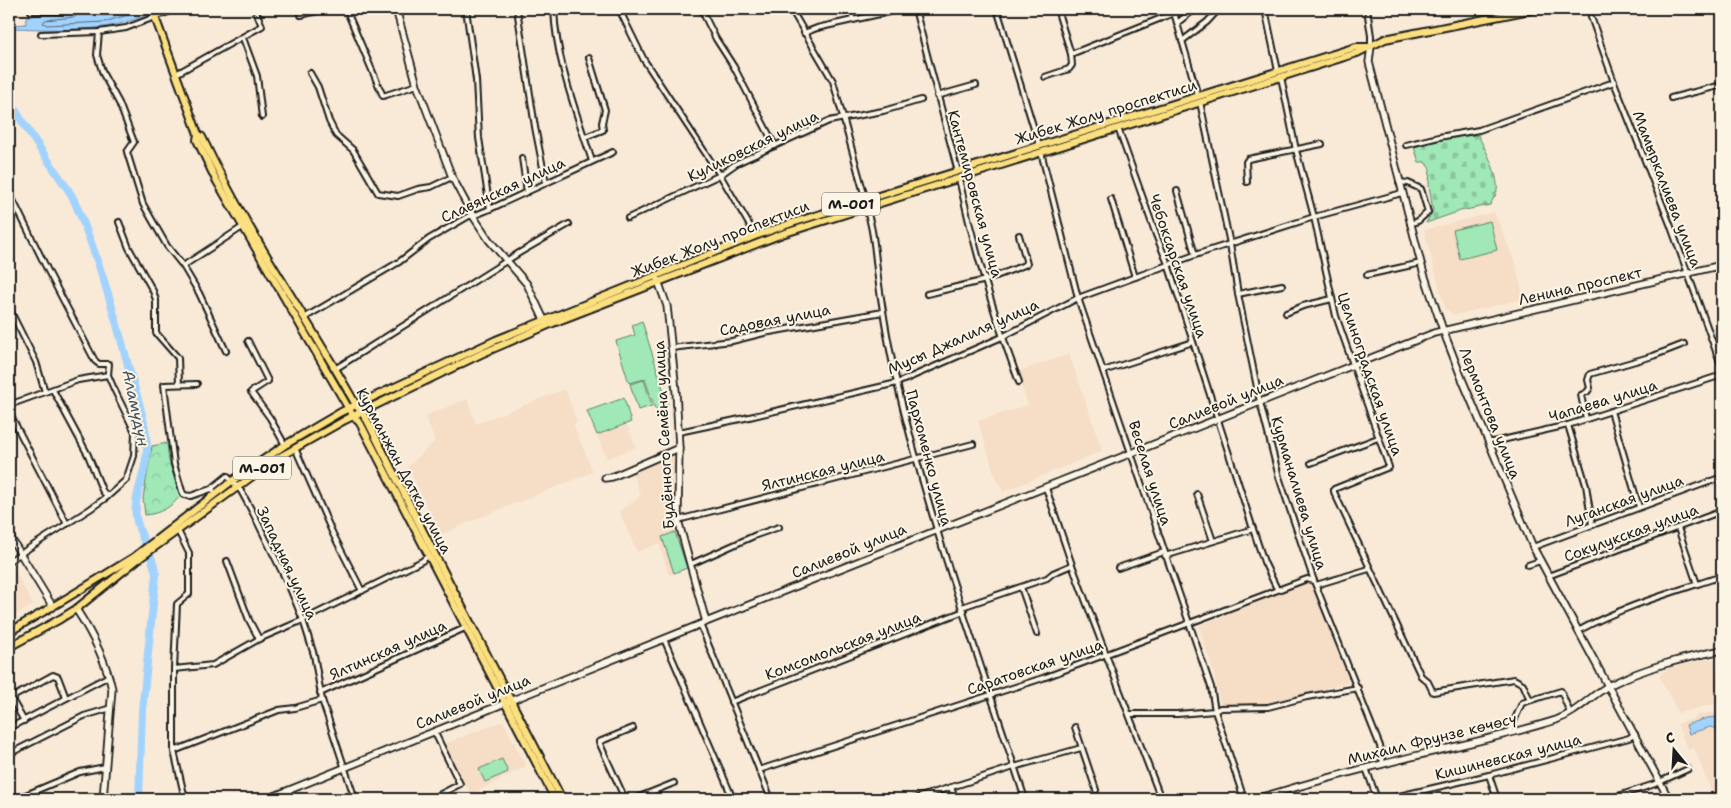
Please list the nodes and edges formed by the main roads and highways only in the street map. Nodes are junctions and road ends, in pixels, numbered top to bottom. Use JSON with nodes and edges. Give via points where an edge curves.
{"nodes":[{"id":1,"x":396,"y":9,"type":"edge"},
{"id":2,"x":1535,"y":9,"type":"edge"},
{"id":3,"x":154,"y":14,"type":"edge"},
{"id":4,"x":1371,"y":46,"type":"junction"},
{"id":5,"x":958,"y":175,"type":"junction"},
{"id":6,"x":246,"y":225,"type":"junction"},
{"id":7,"x":756,"y":240,"type":"junction"},
{"id":8,"x":1722,"y":265,"type":"edge"},
{"id":9,"x":657,"y":279,"type":"junction"},
{"id":10,"x":546,"y":322,"type":"junction"},
{"id":11,"x":1443,"y":330,"type":"junction"},
{"id":12,"x":356,"y":405,"type":"junction"},
{"id":13,"x":348,"y":408,"type":"junction"},
{"id":14,"x":360,"y":412,"type":"junction"},
{"id":15,"x":353,"y":416,"type":"junction"},
{"id":16,"x":679,"y":448,"type":"junction"},
{"id":17,"x":605,"y":478,"type":"dead end"},
{"id":18,"x":234,"y":484,"type":"junction"},
{"id":19,"x":9,"y":535,"type":"edge"},
{"id":20,"x":158,"y":542,"type":"junction"},
{"id":21,"x":135,"y":558,"type":"junction"},
{"id":22,"x":68,"y":598,"type":"junction"},
{"id":23,"x":52,"y":607,"type":"junction"},
{"id":24,"x":76,"y":609,"type":"junction"},
{"id":25,"x":60,"y":619,"type":"junction"},
{"id":26,"x":703,"y":623,"type":"junction"},
{"id":27,"x":9,"y":632,"type":"edge"},
{"id":28,"x":9,"y":647,"type":"edge"},
{"id":29,"x":1722,"y":650,"type":"edge"},
{"id":30,"x":1608,"y":686,"type":"junction"},
{"id":31,"x":508,"y":701,"type":"junction"},
{"id":32,"x":1265,"y":798,"type":"edge"},
{"id":33,"x":103,"y":799,"type":"edge"},
{"id":34,"x":267,"y":799,"type":"edge"},
{"id":35,"x":555,"y":799,"type":"edge"},
{"id":36,"x":562,"y":799,"type":"edge"},
{"id":37,"x":1255,"y":799,"type":"edge"},
{"id":38,"x":1669,"y":799,"type":"edge"}],
"edges":[{"from":1,"to":10,"type":"main road","via":[[417,85],[452,177],[489,240],[527,284]]},
{"from":2,"to":4,"type":"main road","name":"Жибек Жолу проспектиси","number":"М-001","via":[[1385,39]]},
{"from":3,"to":6,"type":"main road","name":"Курманжан Датка улица","via":[[198,134]]},
{"from":4,"to":5,"type":"main road","name":"Жибек Жолу проспектиси","number":"М-001","via":[[1357,53]]},
{"from":4,"to":11,"type":"main road","name":"Лермонтова улица","via":[[1369,62],[1399,182]]},
{"from":5,"to":7,"type":"main road","name":"Жибек Жолу проспектиси","number":"М-001"},
{"from":5,"to":7,"type":"main road","name":"Жибек Жолу проспектиси","number":"М-001","via":[[866,199]]},
{"from":6,"to":12,"type":"main road","name":"Курманжан Датка улица"},
{"from":6,"to":13,"type":"main road","name":"Курманжан Датка улица"},
{"from":7,"to":9,"type":"main road","name":"Жибек Жолу проспектиси","number":"М-001"},
{"from":8,"to":11,"type":"main road","name":"Ленина проспект"},
{"from":9,"to":10,"type":"main road","name":"Жибек Жолу проспектиси","number":"М-001"},
{"from":9,"to":16,"type":"main road","name":"Будённого Семёна улица","via":[[667,306]]},
{"from":10,"to":12,"type":"main road","name":"Жибек Жолу проспектиси","number":"М-001","via":[[451,359]]},
{"from":10,"to":14,"type":"main road","name":"Жибек Жолу проспектиси","number":"М-001"},
{"from":11,"to":26,"type":"main road","name":"Салиевой улица"},
{"from":11,"to":30,"type":"main road","name":"Лермонтова улица","via":[[1533,547]]},
{"from":12,"to":13,"type":"main road","name":"Жибек Жолу проспектиси","number":"М-001"},
{"from":12,"to":14,"type":"main road","name":"Курманжан Датка улица"},
{"from":13,"to":15,"type":"main road","name":"Курманжан Датка улица"},
{"from":13,"to":18,"type":"main road","number":"М-001","via":[[285,445]]},
{"from":14,"to":15,"type":"main road","name":"Жибек Жолу проспектиси","number":"М-001"},
{"from":14,"to":31,"type":"main road","name":"Курманжан Датка улица","via":[[370,425]]},
{"from":15,"to":18,"type":"main road","number":"М-001"},
{"from":15,"to":31,"type":"main road","name":"Курманжан Датка улица","via":[[360,423],[465,628]]},
{"from":16,"to":17,"type":"main road"},
{"from":16,"to":26,"type":"main road","name":"Будённого Семёна улица","via":[[678,520]]},
{"from":18,"to":20,"type":"main road","number":"М-001","via":[[178,531]]},
{"from":18,"to":20,"type":"main road","number":"М-001","via":[[213,491]]},
{"from":19,"to":23,"type":"main road"},
{"from":20,"to":21,"type":"main road","number":"М-001"},
{"from":21,"to":22,"type":"main road","number":"М-001"},
{"from":21,"to":24,"type":"main road","number":"М-001"},
{"from":22,"to":23,"type":"main road","number":"М-001"},
{"from":22,"to":24,"type":"main road","via":[[74,601]]},
{"from":23,"to":25,"type":"main road"},
{"from":23,"to":27,"type":"main road","number":"М-001"},
{"from":24,"to":25,"type":"main road"},
{"from":24,"to":33,"type":"main road","via":[[110,676],[112,689]]},
{"from":25,"to":28,"type":"main road"},
{"from":26,"to":31,"type":"main road","name":"Салиевой улица"},
{"from":29,"to":30,"type":"main road","name":"Михаил Фрунзе көчөсү","via":[[1652,667]]},
{"from":30,"to":32,"type":"main road","name":"Михаил Фрунзе көчөсү","via":[[1558,719],[1366,768]]},
{"from":30,"to":38,"type":"main road","name":"Лермонтова улица"},
{"from":31,"to":34,"type":"main road","name":"Салиевой улица"},
{"from":31,"to":35,"type":"main road","name":"Курманжан Датка улица"},
{"from":31,"to":36,"type":"main road","name":"Курманжан Датка улица"},
{"from":32,"to":37,"type":"main road","name":"Михаил Фрунзе көчөсү"}]}
